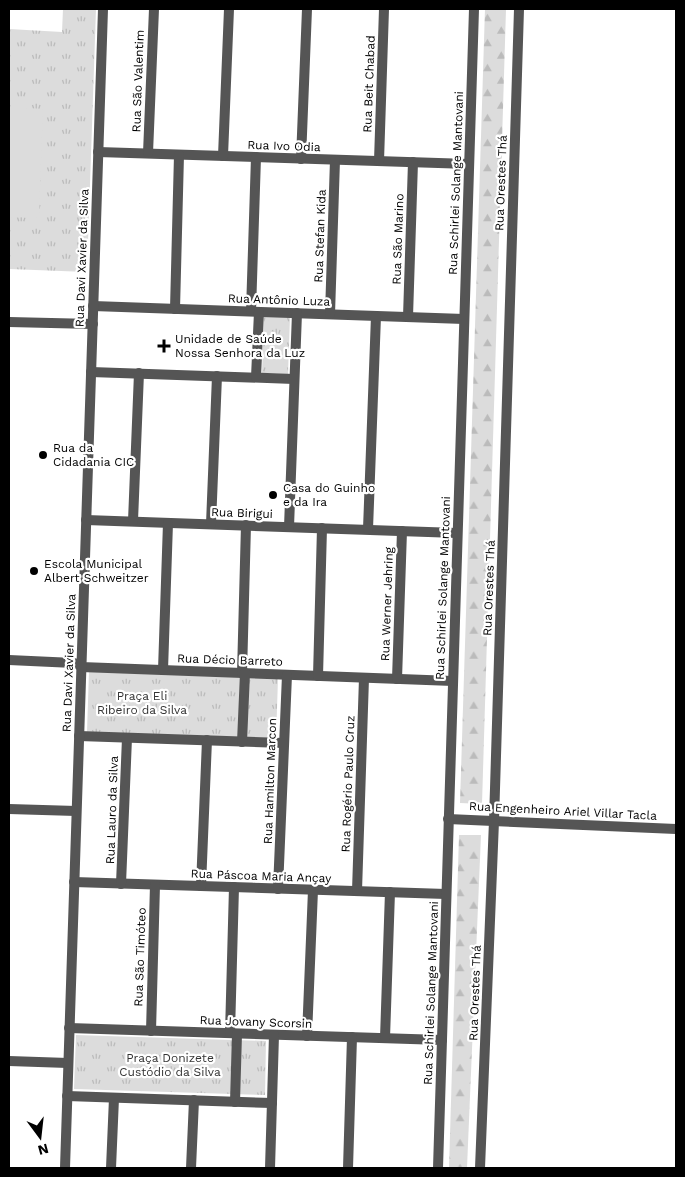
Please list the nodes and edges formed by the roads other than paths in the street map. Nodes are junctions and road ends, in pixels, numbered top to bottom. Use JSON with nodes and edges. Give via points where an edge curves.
{"nodes":[{"id":1,"x":103,"y":9,"type":"edge"},
{"id":2,"x":154,"y":9,"type":"edge"},
{"id":3,"x":229,"y":9,"type":"edge"},
{"id":4,"x":306,"y":9,"type":"edge"},
{"id":5,"x":384,"y":9,"type":"edge"},
{"id":6,"x":474,"y":9,"type":"edge"},
{"id":7,"x":519,"y":9,"type":"edge"},
{"id":8,"x":98,"y":152,"type":"junction"},
{"id":9,"x":148,"y":153,"type":"junction"},
{"id":10,"x":179,"y":155,"type":"junction"},
{"id":11,"x":223,"y":156,"type":"junction"},
{"id":12,"x":256,"y":157,"type":"junction"},
{"id":13,"x":301,"y":159,"type":"junction"},
{"id":14,"x":335,"y":160,"type":"junction"},
{"id":15,"x":379,"y":161,"type":"junction"},
{"id":16,"x":413,"y":162,"type":"junction"},
{"id":17,"x":469,"y":164,"type":"junction"},
{"id":18,"x":93,"y":306,"type":"junction"},
{"id":19,"x":175,"y":309,"type":"junction"},
{"id":20,"x":255,"y":312,"type":"junction"},
{"id":21,"x":297,"y":313,"type":"junction"},
{"id":22,"x":330,"y":314,"type":"junction"},
{"id":23,"x":376,"y":316,"type":"junction"},
{"id":24,"x":408,"y":317,"type":"junction"},
{"id":25,"x":464,"y":319,"type":"junction"},
{"id":26,"x":9,"y":322,"type":"edge"},
{"id":27,"x":92,"y":324,"type":"junction"},
{"id":28,"x":91,"y":372,"type":"junction"},
{"id":29,"x":138,"y":373,"type":"junction"},
{"id":30,"x":217,"y":376,"type":"junction"},
{"id":31,"x":256,"y":378,"type":"junction"},
{"id":32,"x":294,"y":379,"type":"junction"},
{"id":33,"x":86,"y":520,"type":"junction"},
{"id":34,"x":133,"y":521,"type":"junction"},
{"id":35,"x":168,"y":522,"type":"junction"},
{"id":36,"x":211,"y":524,"type":"junction"},
{"id":37,"x":246,"y":525,"type":"junction"},
{"id":38,"x":289,"y":527,"type":"junction"},
{"id":39,"x":322,"y":528,"type":"junction"},
{"id":40,"x":368,"y":530,"type":"junction"},
{"id":41,"x":402,"y":531,"type":"junction"},
{"id":42,"x":457,"y":532,"type":"junction"},
{"id":43,"x":9,"y":660,"type":"edge"},
{"id":44,"x":81,"y":667,"type":"junction"},
{"id":45,"x":162,"y":670,"type":"junction"},
{"id":46,"x":243,"y":673,"type":"junction"},
{"id":47,"x":287,"y":675,"type":"junction"},
{"id":48,"x":318,"y":676,"type":"junction"},
{"id":49,"x":364,"y":678,"type":"junction"},
{"id":50,"x":397,"y":679,"type":"junction"},
{"id":51,"x":453,"y":681,"type":"junction"},
{"id":52,"x":79,"y":736,"type":"junction"},
{"id":53,"x":127,"y":738,"type":"junction"},
{"id":54,"x":207,"y":740,"type":"junction"},
{"id":55,"x":242,"y":742,"type":"junction"},
{"id":56,"x":283,"y":743,"type":"junction"},
{"id":57,"x":9,"y":809,"type":"edge"},
{"id":58,"x":76,"y":811,"type":"junction"},
{"id":59,"x":448,"y":819,"type":"junction"},
{"id":60,"x":494,"y":821,"type":"junction"},
{"id":61,"x":676,"y":829,"type":"edge"},
{"id":62,"x":74,"y":882,"type":"junction"},
{"id":63,"x":122,"y":884,"type":"junction"},
{"id":64,"x":155,"y":884,"type":"junction"},
{"id":65,"x":201,"y":886,"type":"junction"},
{"id":66,"x":234,"y":887,"type":"junction"},
{"id":67,"x":278,"y":889,"type":"junction"},
{"id":68,"x":313,"y":890,"type":"junction"},
{"id":69,"x":357,"y":891,"type":"junction"},
{"id":70,"x":390,"y":892,"type":"junction"},
{"id":71,"x":446,"y":894,"type":"junction"},
{"id":72,"x":69,"y":1028,"type":"junction"},
{"id":73,"x":151,"y":1031,"type":"junction"},
{"id":74,"x":233,"y":1033,"type":"junction"},
{"id":75,"x":274,"y":1035,"type":"junction"},
{"id":76,"x":307,"y":1036,"type":"junction"},
{"id":77,"x":352,"y":1037,"type":"junction"},
{"id":78,"x":385,"y":1038,"type":"junction"},
{"id":79,"x":442,"y":1040,"type":"junction"},
{"id":80,"x":9,"y":1061,"type":"edge"},
{"id":81,"x":68,"y":1063,"type":"junction"},
{"id":82,"x":67,"y":1096,"type":"junction"},
{"id":83,"x":114,"y":1098,"type":"junction"},
{"id":84,"x":194,"y":1100,"type":"junction"},
{"id":85,"x":235,"y":1102,"type":"junction"},
{"id":86,"x":272,"y":1103,"type":"junction"},
{"id":87,"x":65,"y":1168,"type":"edge"},
{"id":88,"x":112,"y":1168,"type":"edge"},
{"id":89,"x":191,"y":1168,"type":"edge"},
{"id":90,"x":270,"y":1168,"type":"edge"},
{"id":91,"x":348,"y":1168,"type":"edge"},
{"id":92,"x":438,"y":1168,"type":"edge"},
{"id":93,"x":480,"y":1168,"type":"edge"}],
"edges":[{"from":1,"to":8,"type":"street","name":"Rua Davi Xavier da Silva"},
{"from":2,"to":9,"type":"street","name":"Rua São Valentim"},
{"from":3,"to":11,"type":"street"},
{"from":4,"to":13,"type":"street"},
{"from":5,"to":15,"type":"street","name":"Rua Beit Chabad"},
{"from":6,"to":17,"type":"street","name":"Rua Schirlei Solange Mantovani"},
{"from":7,"to":60,"type":"street","name":"Rua Orestes Thá"},
{"from":8,"to":9,"type":"street","name":"Rua Ivo Odia"},
{"from":8,"to":18,"type":"street","name":"Rua Davi Xavier da Silva"},
{"from":9,"to":10,"type":"street","name":"Rua Ivo Odia"},
{"from":10,"to":11,"type":"street","name":"Rua Ivo Odia"},
{"from":10,"to":19,"type":"street"},
{"from":11,"to":12,"type":"street","name":"Rua Ivo Odia"},
{"from":12,"to":13,"type":"street","name":"Rua Ivo Odia"},
{"from":12,"to":20,"type":"street"},
{"from":13,"to":14,"type":"street","name":"Rua Ivo Odia"},
{"from":14,"to":15,"type":"street","name":"Rua Ivo Odia"},
{"from":14,"to":22,"type":"street","name":"Rua Stefan Kida"},
{"from":15,"to":16,"type":"street","name":"Rua Ivo Odia"},
{"from":16,"to":17,"type":"street","name":"Rua Ivo Odia"},
{"from":16,"to":24,"type":"street","name":"Rua São Marino"},
{"from":17,"to":25,"type":"street","name":"Rua Schirlei Solange Mantovani"},
{"from":18,"to":19,"type":"street","name":"Rua Antônio Luza"},
{"from":18,"to":27,"type":"street","name":"Rua Davi Xavier da Silva"},
{"from":19,"to":20,"type":"street","name":"Rua Antônio Luza"},
{"from":20,"to":21,"type":"street","name":"Rua Antônio Luza"},
{"from":20,"to":31,"type":"street"},
{"from":21,"to":22,"type":"street","name":"Rua Antônio Luza"},
{"from":21,"to":32,"type":"street"},
{"from":22,"to":23,"type":"street","name":"Rua Antônio Luza"},
{"from":23,"to":24,"type":"street","name":"Rua Antônio Luza"},
{"from":23,"to":40,"type":"street"},
{"from":24,"to":25,"type":"street","name":"Rua Antônio Luza"},
{"from":25,"to":42,"type":"street","name":"Rua Schirlei Solange Mantovani"},
{"from":26,"to":27,"type":"street"},
{"from":27,"to":28,"type":"street","name":"Rua Davi Xavier da Silva"},
{"from":28,"to":29,"type":"street"},
{"from":28,"to":33,"type":"street","name":"Rua Davi Xavier da Silva"},
{"from":29,"to":30,"type":"street"},
{"from":29,"to":34,"type":"street"},
{"from":30,"to":31,"type":"street"},
{"from":30,"to":36,"type":"street"},
{"from":31,"to":32,"type":"street"},
{"from":32,"to":38,"type":"street"},
{"from":33,"to":34,"type":"street","name":"Rua Birigui"},
{"from":33,"to":44,"type":"street","name":"Rua Davi Xavier da Silva"},
{"from":34,"to":35,"type":"street","name":"Rua Birigui"},
{"from":35,"to":36,"type":"street","name":"Rua Birigui"},
{"from":35,"to":45,"type":"street"},
{"from":36,"to":37,"type":"street","name":"Rua Birigui"},
{"from":37,"to":38,"type":"street","name":"Rua Birigui"},
{"from":37,"to":46,"type":"street"},
{"from":38,"to":39,"type":"street","name":"Rua Birigui"},
{"from":39,"to":40,"type":"street","name":"Rua Birigui"},
{"from":39,"to":48,"type":"street"},
{"from":40,"to":41,"type":"street","name":"Rua Birigui"},
{"from":41,"to":42,"type":"street","name":"Rua Birigui"},
{"from":41,"to":50,"type":"street","name":"Rua Werner Jehring"},
{"from":42,"to":51,"type":"street","name":"Rua Schirlei Solange Mantovani"},
{"from":43,"to":44,"type":"street","name":"Rua Décio Barreto","via":[[74,663]]},
{"from":44,"to":45,"type":"street","name":"Rua Décio Barreto"},
{"from":44,"to":52,"type":"street","name":"Rua Davi Xavier da Silva"},
{"from":45,"to":46,"type":"street","name":"Rua Décio Barreto"},
{"from":46,"to":47,"type":"street","name":"Rua Décio Barreto"},
{"from":46,"to":55,"type":"street"},
{"from":47,"to":48,"type":"street","name":"Rua Décio Barreto"},
{"from":47,"to":56,"type":"street","name":"Rua Hamilton Marcon"},
{"from":48,"to":49,"type":"street","name":"Rua Décio Barreto"},
{"from":49,"to":50,"type":"street","name":"Rua Décio Barreto"},
{"from":49,"to":69,"type":"street","name":"Rua Rogério Paulo Cruz"},
{"from":50,"to":51,"type":"street","name":"Rua Décio Barreto"},
{"from":51,"to":59,"type":"street","name":"Rua Schirlei Solange Mantovani"},
{"from":52,"to":53,"type":"street"},
{"from":52,"to":58,"type":"street","name":"Rua Davi Xavier da Silva"},
{"from":53,"to":54,"type":"street"},
{"from":53,"to":63,"type":"street","name":"Rua Lauro da Silva"},
{"from":54,"to":55,"type":"street"},
{"from":54,"to":65,"type":"street"},
{"from":55,"to":56,"type":"street"},
{"from":56,"to":67,"type":"street","name":"Rua Hamilton Marcon"},
{"from":57,"to":58,"type":"street"},
{"from":58,"to":62,"type":"street","name":"Rua Davi Xavier da Silva"},
{"from":59,"to":60,"type":"street","name":"Rua Engenheiro Ariel Villar Tacla"},
{"from":59,"to":71,"type":"street","name":"Rua Schirlei Solange Mantovani"},
{"from":60,"to":61,"type":"street","name":"Rua Engenheiro Ariel Villar Tacla"},
{"from":60,"to":93,"type":"street","name":"Rua Orestes Thá"},
{"from":62,"to":63,"type":"street","name":"Rua Páscoa Maria Ançay"},
{"from":62,"to":72,"type":"street","name":"Rua Davi Xavier da Silva"},
{"from":63,"to":64,"type":"street","name":"Rua Páscoa Maria Ançay"},
{"from":64,"to":65,"type":"street","name":"Rua Páscoa Maria Ançay"},
{"from":64,"to":73,"type":"street","name":"Rua São Timóteo"},
{"from":65,"to":66,"type":"street","name":"Rua Páscoa Maria Ançay"},
{"from":66,"to":67,"type":"street","name":"Rua Páscoa Maria Ançay"},
{"from":66,"to":74,"type":"street"},
{"from":67,"to":68,"type":"street","name":"Rua Páscoa Maria Ançay"},
{"from":68,"to":69,"type":"street","name":"Rua Páscoa Maria Ançay"},
{"from":68,"to":76,"type":"street"},
{"from":69,"to":70,"type":"street","name":"Rua Páscoa Maria Ançay"},
{"from":70,"to":71,"type":"street","name":"Rua Páscoa Maria Ançay"},
{"from":70,"to":78,"type":"street"},
{"from":71,"to":79,"type":"street","name":"Rua Schirlei Solange Mantovani"},
{"from":72,"to":73,"type":"street","name":"Rua Jovany Scorsin"},
{"from":72,"to":81,"type":"street","name":"Rua Davi Xavier da Silva"},
{"from":73,"to":74,"type":"street","name":"Rua Jovany Scorsin"},
{"from":74,"to":75,"type":"street","name":"Rua Jovany Scorsin"},
{"from":74,"to":85,"type":"street"},
{"from":75,"to":76,"type":"street","name":"Rua Jovany Scorsin"},
{"from":75,"to":86,"type":"street"},
{"from":76,"to":77,"type":"street","name":"Rua Jovany Scorsin"},
{"from":77,"to":78,"type":"street","name":"Rua Jovany Scorsin"},
{"from":77,"to":91,"type":"street"},
{"from":78,"to":79,"type":"street","name":"Rua Jovany Scorsin"},
{"from":79,"to":92,"type":"street","name":"Rua Schirlei Solange Mantovani"},
{"from":80,"to":81,"type":"street"},
{"from":81,"to":82,"type":"street","name":"Rua Davi Xavier da Silva"},
{"from":82,"to":83,"type":"street"},
{"from":82,"to":87,"type":"street","name":"Rua Davi Xavier da Silva"},
{"from":83,"to":84,"type":"street"},
{"from":83,"to":88,"type":"street"},
{"from":84,"to":85,"type":"street"},
{"from":84,"to":89,"type":"street"},
{"from":85,"to":86,"type":"street"},
{"from":86,"to":90,"type":"street"}]}
